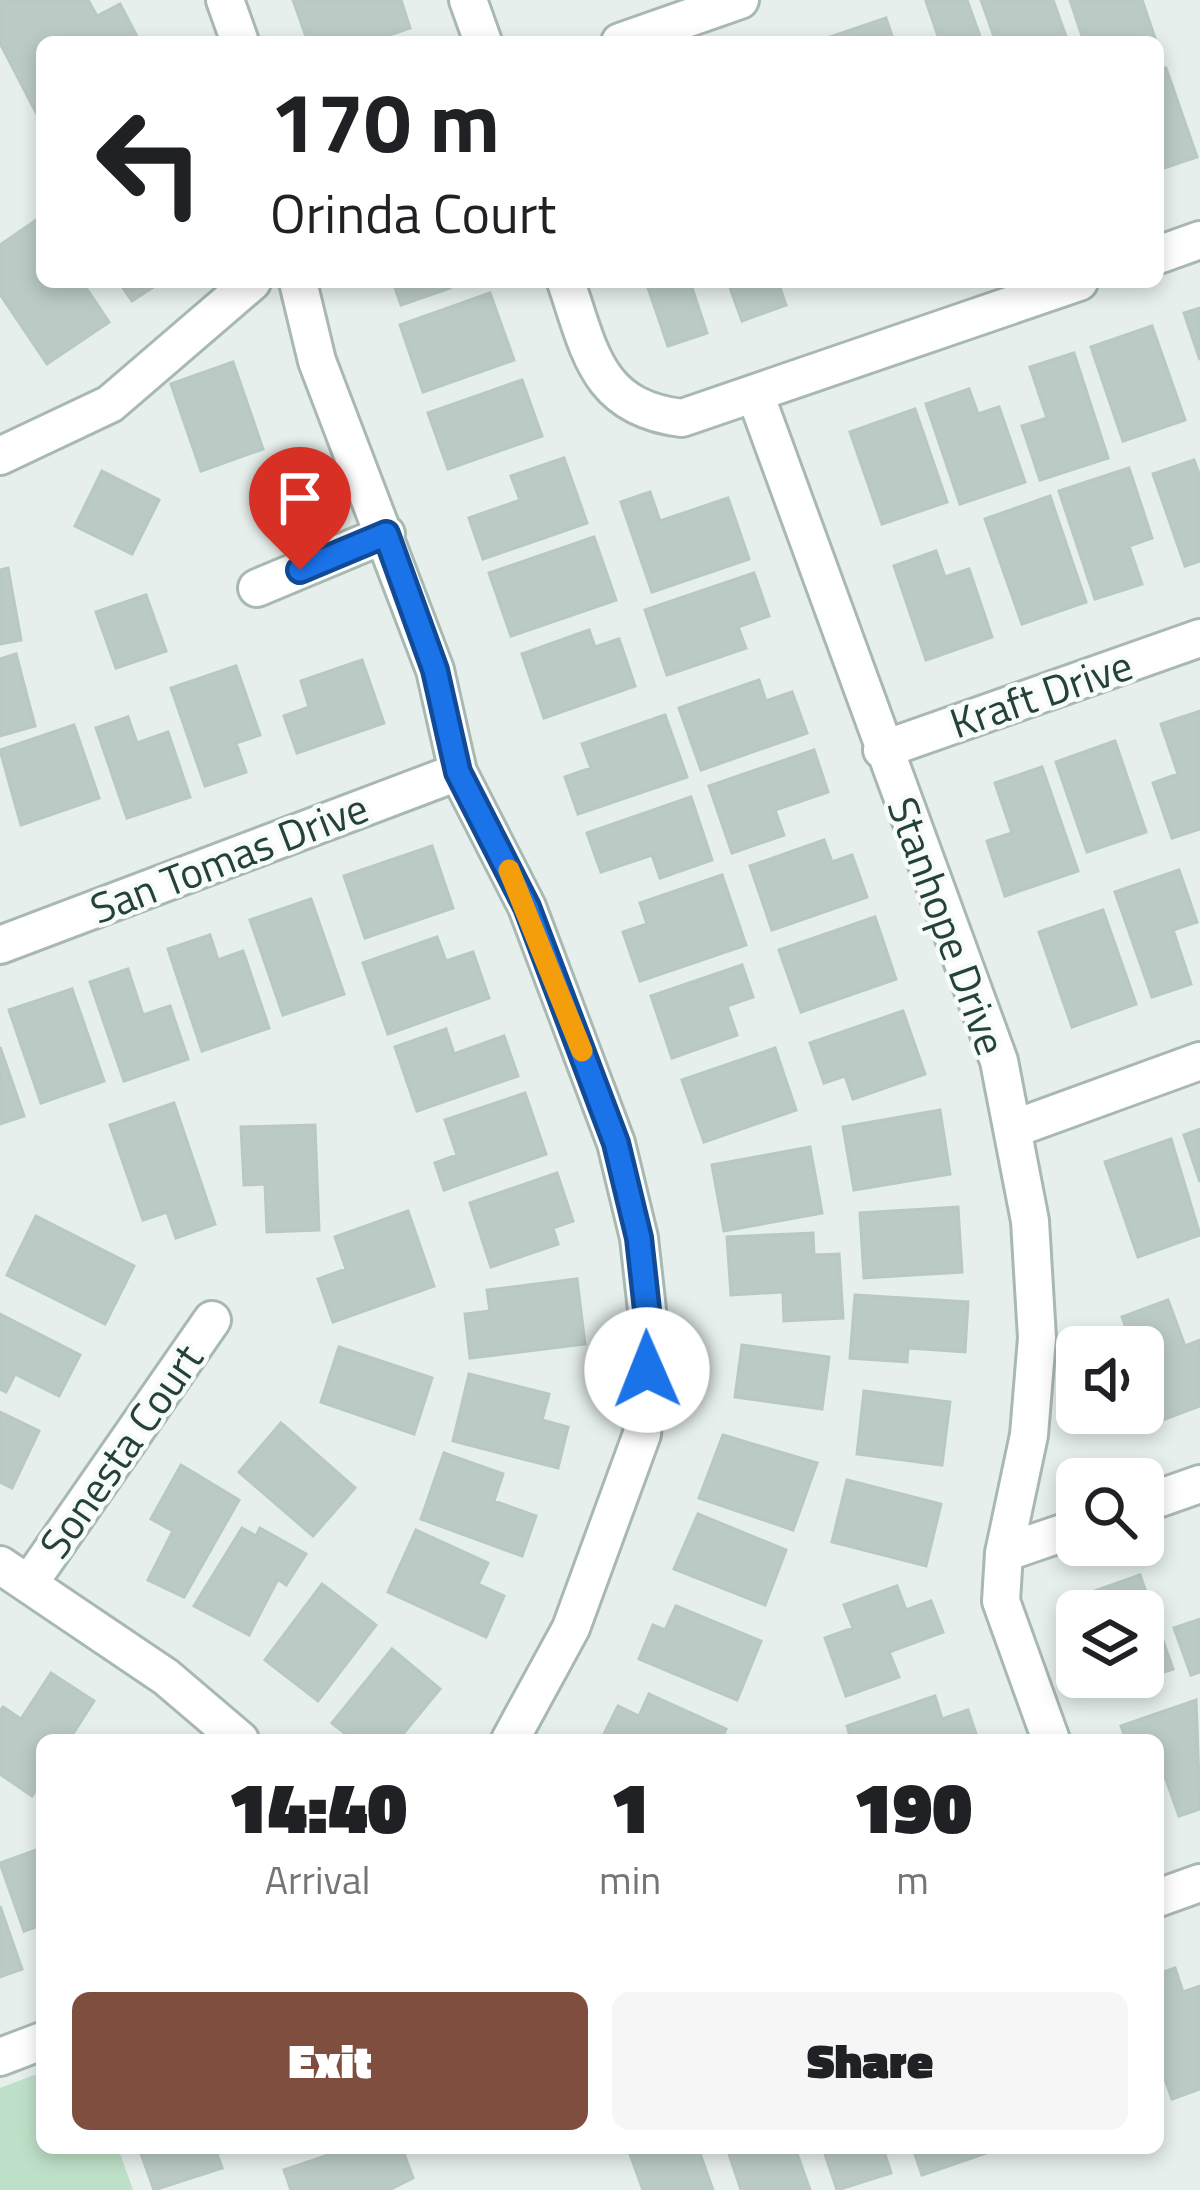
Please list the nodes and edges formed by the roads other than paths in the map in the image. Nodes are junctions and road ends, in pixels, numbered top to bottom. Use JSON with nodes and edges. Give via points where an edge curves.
{"nodes":[{"id":1,"x":225,"y":0,"type":"edge"},
{"id":2,"x":468,"y":0,"type":"edge"},
{"id":3,"x":740,"y":0,"type":"edge"},
{"id":4,"x":238,"y":36,"type":"edge"},
{"id":5,"x":481,"y":36,"type":"edge"},
{"id":6,"x":637,"y":36,"type":"edge"},
{"id":7,"x":1200,"y":240,"type":"edge"},
{"id":8,"x":1164,"y":253,"type":"edge"},
{"id":9,"x":245,"y":288,"type":"edge"},
{"id":10,"x":299,"y":288,"type":"edge"},
{"id":11,"x":568,"y":288,"type":"edge"},
{"id":12,"x":1062,"y":288,"type":"edge"},
{"id":13,"x":755,"y":394,"type":"junction"},
{"id":14,"x":0,"y":456,"type":"edge"},
{"id":15,"x":386,"y":534,"type":"junction"},
{"id":16,"x":256,"y":588,"type":"dead end"},
{"id":17,"x":1200,"y":638,"type":"edge"},
{"id":18,"x":882,"y":750,"type":"junction"},
{"id":19,"x":458,"y":772,"type":"junction"},
{"id":20,"x":0,"y":945,"type":"edge"},
{"id":21,"x":1200,"y":1060,"type":"edge"},
{"id":22,"x":1013,"y":1129,"type":"junction"},
{"id":23,"x":212,"y":1320,"type":"dead end"},
{"id":24,"x":1200,"y":1484,"type":"edge"},
{"id":25,"x":1164,"y":1497,"type":"edge"},
{"id":26,"x":1056,"y":1535,"type":"edge"},
{"id":27,"x":1004,"y":1553,"type":"junction"},
{"id":28,"x":15,"y":1574,"type":"edge"},
{"id":29,"x":233,"y":1734,"type":"edge"},
{"id":30,"x":513,"y":1734,"type":"edge"},
{"id":31,"x":1049,"y":1734,"type":"edge"},
{"id":32,"x":1200,"y":1883,"type":"edge"},
{"id":33,"x":1164,"y":1896,"type":"edge"},
{"id":34,"x":36,"y":2043,"type":"edge"},
{"id":35,"x":0,"y":2057,"type":"edge"}],
"edges":[{"from":1,"to":4,"type":"street"},
{"from":2,"to":5,"type":"street"},
{"from":3,"to":6,"type":"street"},
{"from":7,"to":8,"type":"street"},
{"from":9,"to":14,"type":"street","via":[[110,404]]},
{"from":10,"to":15,"type":"street","via":[[317,361]]},
{"from":11,"to":13,"type":"street","via":[[597,370],[625,401],[650,415],[682,418]]},
{"from":12,"to":13,"type":"street"},
{"from":13,"to":18,"type":"street","name":"Stanhope Drive"},
{"from":15,"to":16,"type":"street"},
{"from":15,"to":19,"type":"street","via":[[435,670]]},
{"from":17,"to":18,"type":"street","name":"Kraft Drive"},
{"from":18,"to":22,"type":"street","name":"Stanhope Drive","via":[[999,1061]]},
{"from":19,"to":20,"type":"street","name":"San Tomas Drive"},
{"from":19,"to":30,"type":"street","via":[[527,907],[616,1143],[639,1238],[650,1337],[642,1435],[571,1628]]},
{"from":21,"to":22,"type":"street"},
{"from":22,"to":27,"type":"street","name":"Stanhope Drive","via":[[1030,1221],[1037,1338],[1029,1435]]},
{"from":23,"to":28,"type":"street","name":"Sonesta Court"},
{"from":24,"to":25,"type":"street"},
{"from":26,"to":27,"type":"street"},
{"from":27,"to":31,"type":"street","name":"Stanhope Drive","via":[[1001,1601]]},
{"from":28,"to":29,"type":"street","via":[[166,1677]]},
{"from":32,"to":33,"type":"street"},
{"from":34,"to":35,"type":"street"}]}
